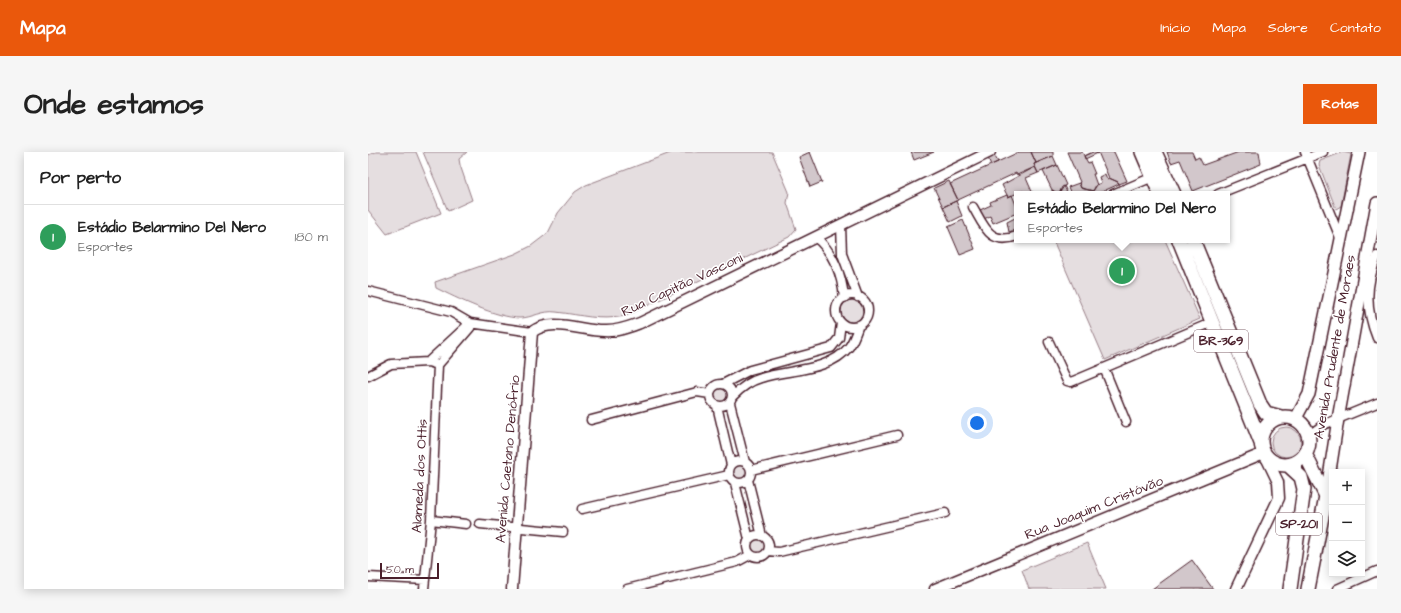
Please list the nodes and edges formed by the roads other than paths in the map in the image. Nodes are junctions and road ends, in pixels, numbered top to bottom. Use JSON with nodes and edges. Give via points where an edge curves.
{"nodes":[{"id":1,"x":990,"y":152,"type":"edge"},
{"id":2,"x":1142,"y":152,"type":"edge"},
{"id":3,"x":1155,"y":152,"type":"edge"},
{"id":4,"x":1323,"y":152,"type":"edge"},
{"id":5,"x":1359,"y":152,"type":"edge"},
{"id":6,"x":1306,"y":155,"type":"edge"},
{"id":7,"x":1152,"y":177,"type":"junction"},
{"id":8,"x":1120,"y":191,"type":"edge"},
{"id":9,"x":1159,"y":191,"type":"edge"},
{"id":10,"x":1173,"y":191,"type":"edge"},
{"id":11,"x":1225,"y":191,"type":"edge"},
{"id":12,"x":1377,"y":203,"type":"edge"},
{"id":13,"x":972,"y":207,"type":"dead end"},
{"id":14,"x":841,"y":225,"type":"junction"},
{"id":15,"x":815,"y":237,"type":"junction"},
{"id":16,"x":1014,"y":237,"type":"edge"},
{"id":17,"x":1342,"y":241,"type":"junction"},
{"id":18,"x":1180,"y":243,"type":"edge"},
{"id":19,"x":1194,"y":243,"type":"edge"},
{"id":20,"x":842,"y":254,"type":"junction"},
{"id":21,"x":1377,"y":256,"type":"edge"},
{"id":22,"x":832,"y":257,"type":"junction"},
{"id":23,"x":851,"y":278,"type":"junction"},
{"id":24,"x":842,"y":282,"type":"junction"},
{"id":25,"x":368,"y":291,"type":"edge"},
{"id":26,"x":858,"y":297,"type":"junction"},
{"id":27,"x":844,"y":298,"type":"junction"},
{"id":28,"x":1213,"y":322,"type":"junction"},
{"id":29,"x":472,"y":323,"type":"junction"},
{"id":30,"x":841,"y":323,"type":"junction"},
{"id":31,"x":859,"y":325,"type":"junction"},
{"id":32,"x":532,"y":332,"type":"junction"},
{"id":33,"x":1377,"y":338,"type":"edge"},
{"id":34,"x":1049,"y":342,"type":"dead end"},
{"id":35,"x":428,"y":362,"type":"junction"},
{"id":36,"x":438,"y":365,"type":"junction"},
{"id":37,"x":1104,"y":368,"type":"junction"},
{"id":38,"x":368,"y":376,"type":"edge"},
{"id":39,"x":723,"y":384,"type":"junction"},
{"id":40,"x":710,"y":394,"type":"junction"},
{"id":41,"x":732,"y":399,"type":"junction"},
{"id":42,"x":1377,"y":404,"type":"edge"},
{"id":43,"x":717,"y":406,"type":"junction"},
{"id":44,"x":1288,"y":418,"type":"junction"},
{"id":45,"x":1338,"y":419,"type":"junction"},
{"id":46,"x":591,"y":420,"type":"dead end"},
{"id":47,"x":1126,"y":422,"type":"dead end"},
{"id":48,"x":897,"y":435,"type":"dead end"},
{"id":49,"x":1308,"y":436,"type":"junction"},
{"id":50,"x":1263,"y":450,"type":"junction"},
{"id":51,"x":1305,"y":454,"type":"junction"},
{"id":52,"x":744,"y":462,"type":"junction"},
{"id":53,"x":731,"y":465,"type":"junction"},
{"id":54,"x":1288,"y":465,"type":"junction"},
{"id":55,"x":751,"y":470,"type":"junction"},
{"id":56,"x":729,"y":475,"type":"junction"},
{"id":57,"x":748,"y":480,"type":"junction"},
{"id":58,"x":735,"y":483,"type":"junction"},
{"id":59,"x":1326,"y":496,"type":"junction"},
{"id":60,"x":582,"y":509,"type":"dead end"},
{"id":61,"x":945,"y":512,"type":"dead end"},
{"id":62,"x":431,"y":520,"type":"junction"},
{"id":63,"x":466,"y":524,"type":"dead end"},
{"id":64,"x":480,"y":524,"type":"dead end"},
{"id":65,"x":515,"y":527,"type":"junction"},
{"id":66,"x":563,"y":532,"type":"dead end"},
{"id":67,"x":762,"y":536,"type":"junction"},
{"id":68,"x":749,"y":539,"type":"junction"},
{"id":69,"x":768,"y":551,"type":"junction"},
{"id":70,"x":750,"y":555,"type":"junction"},
{"id":71,"x":1377,"y":571,"type":"edge"},
{"id":72,"x":368,"y":577,"type":"edge"},
{"id":73,"x":425,"y":580,"type":"junction"},
{"id":74,"x":424,"y":589,"type":"edge"},
{"id":75,"x":512,"y":589,"type":"edge"},
{"id":76,"x":627,"y":589,"type":"edge"},
{"id":77,"x":935,"y":589,"type":"edge"},
{"id":78,"x":1236,"y":589,"type":"edge"},
{"id":79,"x":1290,"y":589,"type":"edge"},
{"id":80,"x":1308,"y":589,"type":"edge"},
{"id":81,"x":1337,"y":589,"type":"edge"}],
"edges":[{"from":1,"to":14,"type":"street","name":"Rua Capitão Vasconi"},
{"from":2,"to":7,"type":"main road"},
{"from":3,"to":10,"type":"main road"},
{"from":4,"to":6,"type":"street"},
{"from":5,"to":17,"type":"main road","name":"Avenida Prudente de Moraes"},
{"from":6,"to":11,"type":"street"},
{"from":6,"to":17,"type":"street"},
{"from":7,"to":8,"type":"street"},
{"from":7,"to":9,"type":"main road"},
{"from":12,"to":45,"type":"main road","name":"Avenida Prudente de Moraes","number":"SP-201"},
{"from":13,"to":16,"type":"street","via":[[989,234],[999,238]]},
{"from":14,"to":15,"type":"street","name":"Rua Capitão Vasconi"},
{"from":14,"to":20,"type":"street"},
{"from":15,"to":22,"type":"street"},
{"from":15,"to":32,"type":"street","name":"Rua Capitão Vasconi","via":[[640,323],[619,330],[605,331],[554,325],[541,326]]},
{"from":17,"to":44,"type":"main road","name":"Avenida Prudente de Moraes","via":[[1309,394]]},
{"from":18,"to":28,"type":"main road","number":"BR-369"},
{"from":19,"to":44,"type":"main road","number":"BR-369","via":[[1260,404],[1266,413]]},
{"from":20,"to":22,"type":"street"},
{"from":20,"to":23,"type":"street"},
{"from":21,"to":33,"type":"street","via":[[1370,273],[1368,307]]},
{"from":22,"to":24,"type":"street"},
{"from":23,"to":24,"type":"street"},
{"from":23,"to":26,"type":"street"},
{"from":24,"to":27,"type":"street"},
{"from":25,"to":29,"type":"street","name":"Rua Capitão Vasconi","via":[[451,312]]},
{"from":26,"to":27,"type":"street"},
{"from":26,"to":31,"type":"street","via":[[865,304],[867,313]]},
{"from":27,"to":30,"type":"street","via":[[836,310]]},
{"from":28,"to":37,"type":"street"},
{"from":28,"to":50,"type":"main road","number":"BR-369"},
{"from":29,"to":32,"type":"street","name":"Rua Capitão Vasconi"},
{"from":29,"to":35,"type":"street"},
{"from":29,"to":36,"type":"street"},
{"from":30,"to":31,"type":"street","via":[[850,327]]},
{"from":30,"to":39,"type":"street","via":[[839,338],[831,348],[750,370]]},
{"from":31,"to":41,"type":"street","via":[[848,348],[832,361],[760,378],[744,386]]},
{"from":32,"to":65,"type":"street","name":"Avenida Caetano Denófrio"},
{"from":34,"to":37,"type":"street","via":[[1069,382]]},
{"from":35,"to":36,"type":"street"},
{"from":35,"to":38,"type":"street","via":[[391,364]]},
{"from":36,"to":62,"type":"street","name":"Alameda dos Ottis"},
{"from":37,"to":47,"type":"street"},
{"from":39,"to":40,"type":"street","via":[[713,387]]},
{"from":39,"to":41,"type":"street","via":[[729,386]]},
{"from":40,"to":43,"type":"street"},
{"from":40,"to":46,"type":"street","via":[[697,392]]},
{"from":41,"to":43,"type":"street","via":[[724,406]]},
{"from":41,"to":52,"type":"street"},
{"from":42,"to":45,"type":"street"},
{"from":43,"to":53,"type":"street"},
{"from":44,"to":49,"type":"main road","number":"BR-369","via":[[1301,424]]},
{"from":44,"to":50,"type":"main road","via":[[1274,420],[1263,429]]},
{"from":45,"to":49,"type":"street","via":[[1323,425]]},
{"from":45,"to":59,"type":"main road","name":"Avenida Prudente de Moraes","number":"SP-201"},
{"from":48,"to":55,"type":"street"},
{"from":49,"to":51,"type":"main road"},
{"from":50,"to":54,"type":"main road","number":"SP-201","via":[[1275,463]]},
{"from":50,"to":77,"type":"street","name":"Rua Joaquim Cristóvão"},
{"from":50,"to":78,"type":"street","via":[[1278,482],[1279,498]]},
{"from":51,"to":54,"type":"main road"},
{"from":51,"to":59,"type":"main road","name":"Avenida Prudente de Moraes"},
{"from":52,"to":53,"type":"street","via":[[738,461]]},
{"from":52,"to":55,"type":"street"},
{"from":53,"to":56,"type":"street"},
{"from":54,"to":79,"type":"main road","number":"SP-201","via":[[1301,477],[1304,489]]},
{"from":55,"to":57,"type":"street"},
{"from":56,"to":58,"type":"street"},
{"from":56,"to":60,"type":"street"},
{"from":57,"to":58,"type":"street","via":[[742,484]]},
{"from":57,"to":67,"type":"street"},
{"from":58,"to":68,"type":"street"},
{"from":59,"to":80,"type":"main road","name":"Avenida Prudente de Moraes","number":"SP-201"},
{"from":61,"to":69,"type":"street","via":[[779,552]]},
{"from":62,"to":63,"type":"street"},
{"from":62,"to":73,"type":"street","name":"Alameda dos Ottis"},
{"from":64,"to":65,"type":"street"},
{"from":65,"to":66,"type":"street"},
{"from":65,"to":75,"type":"street","name":"Avenida Caetano Denófrio"},
{"from":67,"to":68,"type":"street","via":[[756,535]]},
{"from":67,"to":69,"type":"street","via":[[768,541]]},
{"from":68,"to":70,"type":"street","via":[[746,545]]},
{"from":69,"to":70,"type":"street","via":[[760,558]]},
{"from":70,"to":76,"type":"street","via":[[737,562]]},
{"from":71,"to":81,"type":"street"},
{"from":72,"to":73,"type":"street"},
{"from":73,"to":74,"type":"street","name":"Alameda dos Ottis"}]}
